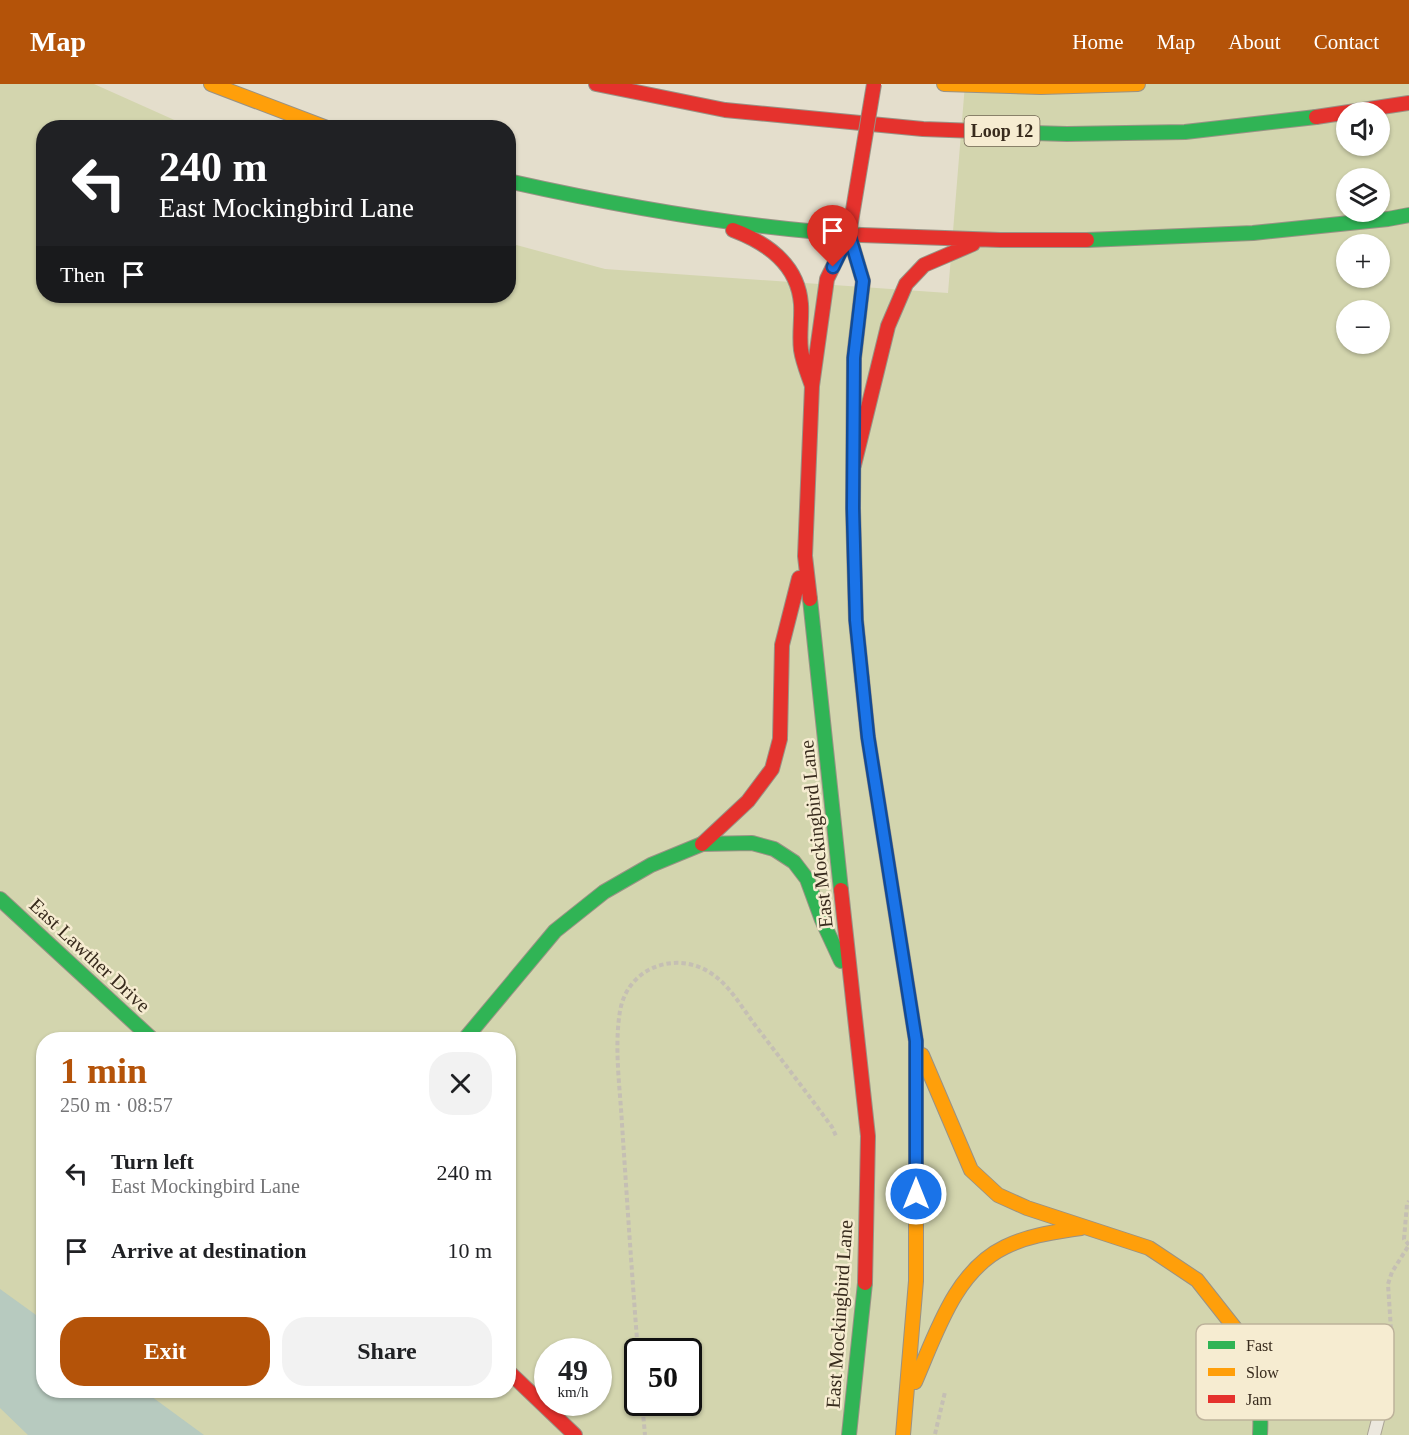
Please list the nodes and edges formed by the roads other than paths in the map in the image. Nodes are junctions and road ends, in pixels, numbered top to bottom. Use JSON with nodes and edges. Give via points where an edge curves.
{"nodes":[{"id":1,"x":211,"y":84,"type":"edge"},
{"id":2,"x":596,"y":84,"type":"edge"},
{"id":3,"x":874,"y":84,"type":"edge"},
{"id":4,"x":944,"y":84,"type":"edge"},
{"id":5,"x":1138,"y":84,"type":"edge"},
{"id":6,"x":1409,"y":103,"type":"edge"},
{"id":7,"x":306,"y":120,"type":"edge"},
{"id":8,"x":516,"y":183,"type":"edge"},
{"id":9,"x":1409,"y":215,"type":"edge"},
{"id":10,"x":697,"y":217,"type":"junction"},
{"id":11,"x":849,"y":234,"type":"junction"},
{"id":12,"x":988,"y":239,"type":"junction"},
{"id":13,"x":812,"y":386,"type":"junction"},
{"id":14,"x":854,"y":465,"type":"junction"},
{"id":15,"x":805,"y":556,"type":"junction"},
{"id":16,"x":702,"y":844,"type":"junction"},
{"id":17,"x":0,"y":900,"type":"edge"},
{"id":18,"x":852,"y":986,"type":"junction"},
{"id":19,"x":144,"y":1032,"type":"edge"},
{"id":20,"x":471,"y":1032,"type":"edge"},
{"id":21,"x":916,"y":1041,"type":"junction"},
{"id":22,"x":1086,"y":1227,"type":"junction"},
{"id":23,"x":1232,"y":1324,"type":"edge"},
{"id":24,"x":516,"y":1379,"type":"edge"},
{"id":25,"x":906,"y":1402,"type":"junction"},
{"id":26,"x":1261,"y":1420,"type":"edge"},
{"id":27,"x":1378,"y":1420,"type":"edge"},
{"id":28,"x":575,"y":1435,"type":"edge"},
{"id":29,"x":849,"y":1435,"type":"edge"},
{"id":30,"x":903,"y":1435,"type":"edge"},
{"id":31,"x":1260,"y":1435,"type":"edge"},
{"id":32,"x":1374,"y":1435,"type":"edge"}],
"edges":[{"from":1,"to":7,"type":"main road"},
{"from":2,"to":6,"type":"main road","number":"Loop 12","via":[[725,110],[922,129],[1066,134],[1185,132]]},
{"from":3,"to":11,"type":"main road","name":"East Mockingbird Lane","bridge":true},
{"from":4,"to":5,"type":"main road"},
{"from":8,"to":10,"type":"main road","via":[[595,201]]},
{"from":9,"to":12,"type":"main road","via":[[1251,233]]},
{"from":10,"to":11,"type":"main road"},
{"from":10,"to":13,"type":"main road","via":[[755,238],[779,254],[794,273],[801,301],[801,350]]},
{"from":11,"to":12,"type":"main road"},
{"from":11,"to":13,"type":"main road","name":"East Mockingbird Lane","via":[[827,279]]},
{"from":11,"to":14,"type":"main road","name":"East Mockingbird Lane","via":[[863,281],[854,358]]},
{"from":12,"to":14,"type":"main road","via":[[924,265],[906,284],[888,326]]},
{"from":13,"to":15,"type":"main road","name":"East Mockingbird Lane"},
{"from":14,"to":21,"type":"main road","name":"East Mockingbird Lane","via":[[856,620],[868,737]]},
{"from":15,"to":16,"type":"main road","via":[[782,645],[780,739],[772,768],[748,801]]},
{"from":15,"to":18,"type":"main road","name":"East Mockingbird Lane"},
{"from":16,"to":18,"type":"main road","via":[[752,843],[774,849],[794,862],[807,879]]},
{"from":16,"to":20,"type":"main road","via":[[651,865],[604,892],[555,931]]},
{"from":17,"to":19,"type":"main road","name":"East Lawther Drive"},
{"from":18,"to":29,"type":"main road","name":"East Mockingbird Lane","via":[[868,1136],[866,1273]]},
{"from":21,"to":22,"type":"main road","via":[[971,1170],[998,1195]]},
{"from":21,"to":25,"type":"main road","name":"East Mockingbird Lane","via":[[916,1281]]},
{"from":22,"to":23,"type":"main road","via":[[1149,1248],[1197,1280]]},
{"from":22,"to":25,"type":"main road","via":[[1032,1237],[996,1251],[969,1274]]},
{"from":24,"to":28,"type":"main road"},
{"from":25,"to":30,"type":"main road","name":"East Mockingbird Lane"},
{"from":26,"to":31,"type":"main road"},
{"from":27,"to":32,"type":"lane"}]}
